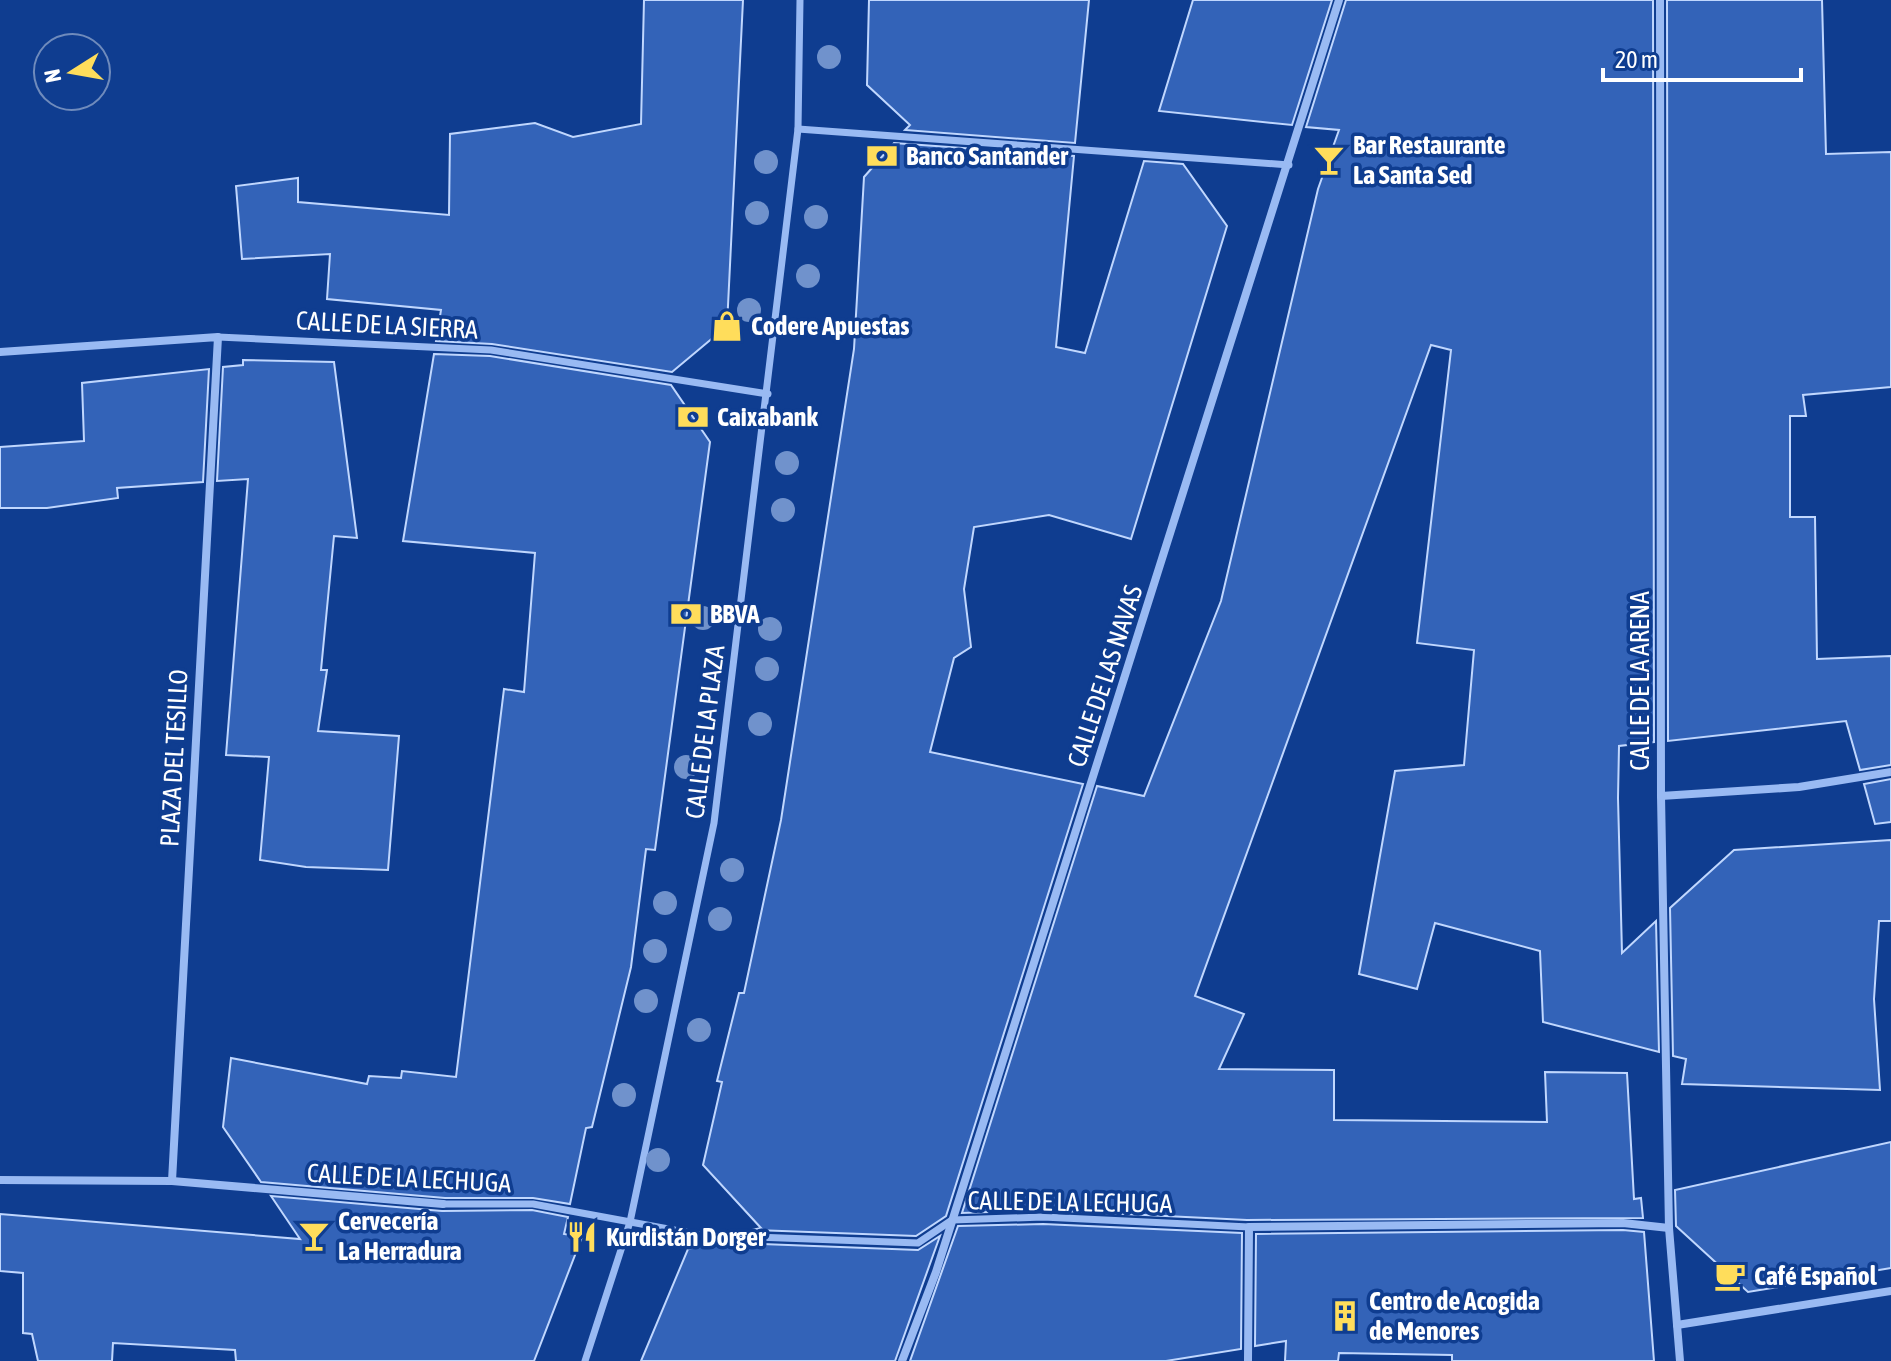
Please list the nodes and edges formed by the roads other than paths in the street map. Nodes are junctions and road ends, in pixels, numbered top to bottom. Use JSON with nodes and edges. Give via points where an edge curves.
{"nodes":[{"id":1,"x":800,"y":0,"type":"edge"},
{"id":2,"x":1339,"y":0,"type":"edge"},
{"id":3,"x":1660,"y":0,"type":"edge"},
{"id":4,"x":798,"y":129,"type":"junction"},
{"id":5,"x":1289,"y":165,"type":"junction"},
{"id":6,"x":218,"y":337,"type":"junction"},
{"id":7,"x":0,"y":352,"type":"edge"},
{"id":8,"x":768,"y":394,"type":"junction"},
{"id":9,"x":1891,"y":772,"type":"edge"},
{"id":10,"x":1661,"y":796,"type":"junction"},
{"id":11,"x":0,"y":1180,"type":"edge"},
{"id":12,"x":172,"y":1181,"type":"junction"},
{"id":13,"x":443,"y":1204,"type":"joint"},
{"id":14,"x":952,"y":1220,"type":"junction"},
{"id":15,"x":630,"y":1222,"type":"junction"},
{"id":16,"x":1249,"y":1227,"type":"junction"},
{"id":17,"x":1669,"y":1228,"type":"junction"},
{"id":18,"x":1891,"y":1291,"type":"edge"},
{"id":19,"x":1677,"y":1325,"type":"junction"},
{"id":20,"x":585,"y":1361,"type":"edge"},
{"id":21,"x":902,"y":1361,"type":"edge"},
{"id":22,"x":1248,"y":1361,"type":"edge"},
{"id":23,"x":1680,"y":1361,"type":"edge"}],
"edges":[{"from":1,"to":4,"type":"street","name":"CALLE DE LA PLAZA"},
{"from":2,"to":5,"type":"street","name":"CALLE DE LAS NAVAS"},
{"from":3,"to":10,"type":"street","name":"CALLE DE LA ARENA"},
{"from":4,"to":5,"type":"street"},
{"from":4,"to":8,"type":"street","name":"CALLE DE LA PLAZA"},
{"from":5,"to":14,"type":"street","name":"CALLE DE LAS NAVAS"},
{"from":6,"to":7,"type":"street","name":"CALLE DE LA SIERRA"},
{"from":6,"to":8,"type":"street","name":"CALLE DE LA SIERRA","via":[[491,350]]},
{"from":6,"to":12,"type":"street","name":"PLAZA DEL TESILLO"},
{"from":8,"to":15,"type":"street","name":"CALLE DE LA PLAZA","via":[[714,823]]},
{"from":9,"to":10,"type":"street","via":[[1799,787]]},
{"from":10,"to":17,"type":"street","name":"CALLE DE LA ARENA"},
{"from":11,"to":12,"type":"street","name":"CALLE DE LA LECHUGA"},
{"from":12,"to":13,"type":"street","name":"CALLE DE LA LECHUGA"},
{"from":13,"to":15,"type":"street","name":"CALLE DE LA LECHUGA","via":[[533,1204]]},
{"from":14,"to":15,"type":"street","name":"CALLE DE LA LECHUGA","via":[[918,1243],[701,1235]]},
{"from":14,"to":16,"type":"street","name":"CALLE DE LA LECHUGA","via":[[1043,1217]]},
{"from":14,"to":21,"type":"street","name":"CALLE DE LAS NAVAS"},
{"from":15,"to":20,"type":"street","name":"CALLE DE LA PLAZA"},
{"from":16,"to":17,"type":"street","name":"CALLE DE LA LECHUGA","via":[[1623,1223]]},
{"from":16,"to":22,"type":"street"},
{"from":17,"to":19,"type":"street","name":"CALLE DE LA ARENA"},
{"from":18,"to":19,"type":"street"},
{"from":19,"to":23,"type":"street","name":"CALLE DE LA ARENA"}]}
